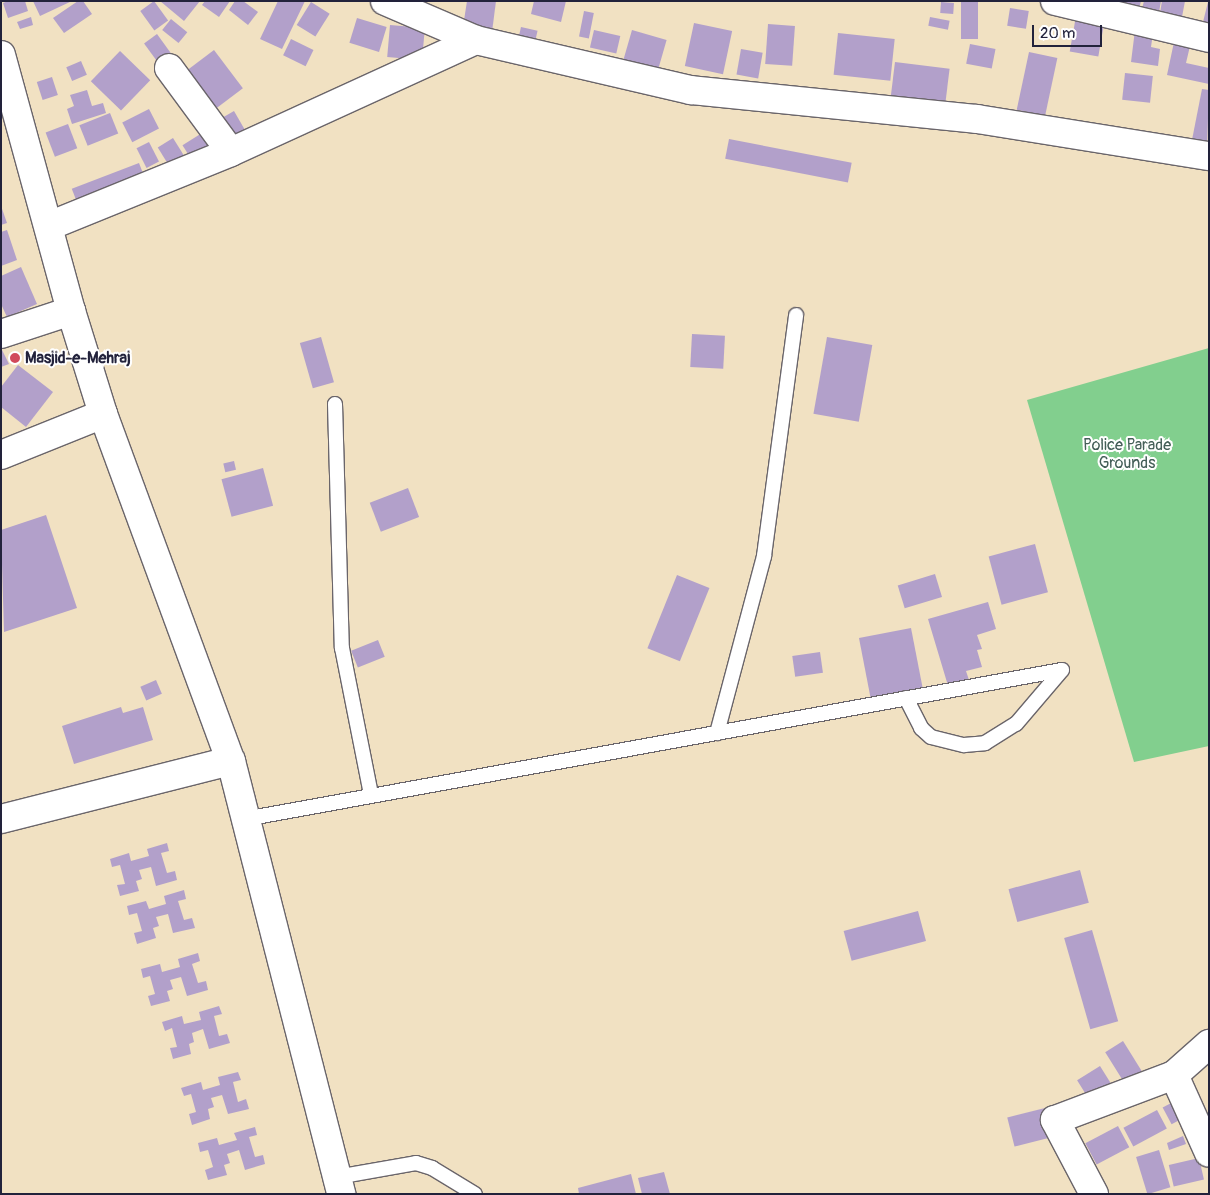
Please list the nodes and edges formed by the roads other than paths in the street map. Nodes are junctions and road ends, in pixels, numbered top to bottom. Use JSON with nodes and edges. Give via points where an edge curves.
{"nodes":[{"id":1,"x":384,"y":1,"type":"edge"},
{"id":2,"x":1055,"y":1,"type":"edge"},
{"id":3,"x":1209,"y":38,"type":"edge"},
{"id":4,"x":476,"y":40,"type":"junction"},
{"id":5,"x":1,"y":55,"type":"edge"},
{"id":6,"x":169,"y":68,"type":"dead end"},
{"id":7,"x":5,"y":86,"type":"edge"},
{"id":8,"x":231,"y":152,"type":"junction"},
{"id":9,"x":1209,"y":156,"type":"edge"},
{"id":10,"x":49,"y":226,"type":"junction"},
{"id":11,"x":71,"y":311,"type":"junction"},
{"id":12,"x":796,"y":315,"type":"dead end"},
{"id":13,"x":1,"y":334,"type":"edge"},
{"id":14,"x":335,"y":404,"type":"dead end"},
{"id":15,"x":103,"y":414,"type":"junction"},
{"id":16,"x":1,"y":455,"type":"edge"},
{"id":17,"x":906,"y":698,"type":"junction"},
{"id":18,"x":717,"y":733,"type":"junction"},
{"id":19,"x":231,"y":761,"type":"junction"},
{"id":20,"x":371,"y":794,"type":"junction"},
{"id":21,"x":245,"y":818,"type":"junction"},
{"id":22,"x":1,"y":819,"type":"edge"},
{"id":23,"x":1209,"y":1044,"type":"edge"},
{"id":24,"x":1174,"y":1075,"type":"junction"},
{"id":25,"x":1209,"y":1153,"type":"edge"},
{"id":26,"x":339,"y":1186,"type":"edge"},
{"id":27,"x":475,"y":1194,"type":"edge"},
{"id":28,"x":1094,"y":1194,"type":"edge"}],
"edges":[{"from":1,"to":4,"type":"street"},
{"from":2,"to":3,"type":"street"},
{"from":4,"to":8,"type":"street"},
{"from":4,"to":9,"type":"street","via":[[691,90],[977,119]]},
{"from":5,"to":7,"type":"street"},
{"from":6,"to":8,"type":"street"},
{"from":7,"to":10,"type":"street"},
{"from":8,"to":10,"type":"street"},
{"from":10,"to":11,"type":"street"},
{"from":11,"to":13,"type":"street"},
{"from":11,"to":15,"type":"street"},
{"from":12,"to":18,"type":"lane","via":[[764,556]]},
{"from":14,"to":20,"type":"lane","via":[[342,648]]},
{"from":15,"to":16,"type":"street"},
{"from":15,"to":19,"type":"street"},
{"from":17,"to":17,"type":"lane","via":[[974,686],[1062,670],[1027,714],[985,743],[964,745],[931,738],[920,728]]},
{"from":17,"to":18,"type":"lane"},
{"from":18,"to":20,"type":"lane"},
{"from":19,"to":21,"type":"street"},
{"from":19,"to":22,"type":"street"},
{"from":20,"to":21,"type":"lane"},
{"from":21,"to":26,"type":"street"},
{"from":23,"to":24,"type":"street"},
{"from":24,"to":25,"type":"street"},
{"from":24,"to":28,"type":"street","via":[[1056,1120]]},
{"from":26,"to":27,"type":"lane","via":[[416,1163],[432,1168]]}]}
